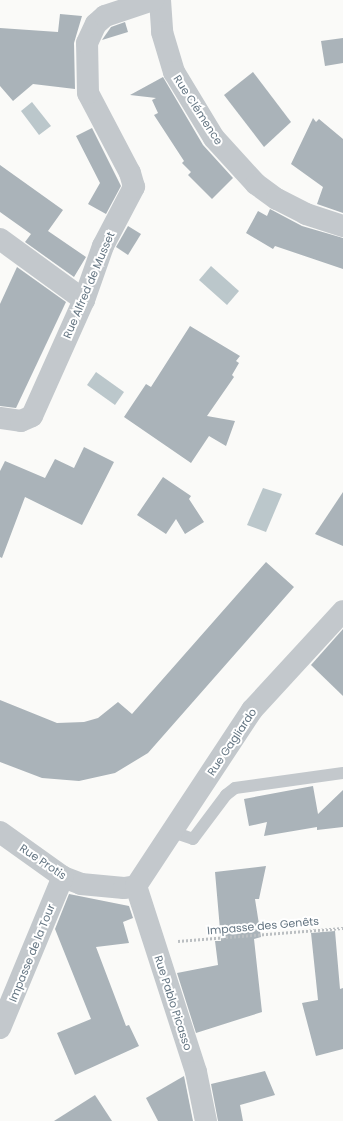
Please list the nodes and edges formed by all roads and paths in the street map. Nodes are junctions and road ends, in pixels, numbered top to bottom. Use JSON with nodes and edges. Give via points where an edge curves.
{"nodes":[{"id":1,"x":153,"y":0,"type":"edge"},
{"id":2,"x":160,"y":0,"type":"edge"},
{"id":3,"x":343,"y":226,"type":"edge"},
{"id":4,"x":0,"y":239,"type":"edge"},
{"id":5,"x":84,"y":300,"type":"junction"},
{"id":6,"x":10,"y":420,"type":"edge"},
{"id":7,"x":343,"y":611,"type":"edge"},
{"id":8,"x":343,"y":773,"type":"edge"},
{"id":9,"x":0,"y":832,"type":"edge"},
{"id":10,"x":173,"y":832,"type":"junction"},
{"id":11,"x":63,"y":877,"type":"junction"},
{"id":12,"x":136,"y":886,"type":"junction"},
{"id":13,"x":343,"y":928,"type":"edge"},
{"id":14,"x":185,"y":940,"type":"dead end"},
{"id":15,"x":6,"y":1002,"type":"edge"},
{"id":16,"x":0,"y":1028,"type":"edge"},
{"id":17,"x":206,"y":1121,"type":"edge"}],
"edges":[{"from":1,"to":5,"type":"street","name":"Rue Alfred de Musset","via":[[105,16],[96,24],[87,43],[88,93],[130,173],[134,187],[104,246]]},
{"from":2,"to":3,"type":"street","name":"Rue Clémence","via":[[162,32],[174,72],[214,138],[256,184],[277,199],[306,214]]},
{"from":4,"to":5,"type":"street"},
{"from":5,"to":6,"type":"street","name":"Rue Alfred de Musset","via":[[32,416]]},
{"from":7,"to":10,"type":"street","name":"Rue Gagliardo","via":[[252,710]]},
{"from":8,"to":10,"type":"lane","via":[[235,788],[226,795],[193,839]]},
{"from":9,"to":11,"type":"street","name":"Rue Protis"},
{"from":10,"to":12,"type":"street","name":"Rue Gagliardo"},
{"from":11,"to":12,"type":"street","name":"Rue Protis","via":[[81,884],[124,888]]},
{"from":11,"to":15,"type":"street","name":"Impasse de la Tour"},
{"from":12,"to":17,"type":"street","name":"Rue Pablo Picasso","via":[[196,1072]]},
{"from":13,"to":14,"type":"path","name":"Impasse des Genêts"},
{"from":15,"to":16,"type":"street","name":"Impasse de la Tour"}]}
